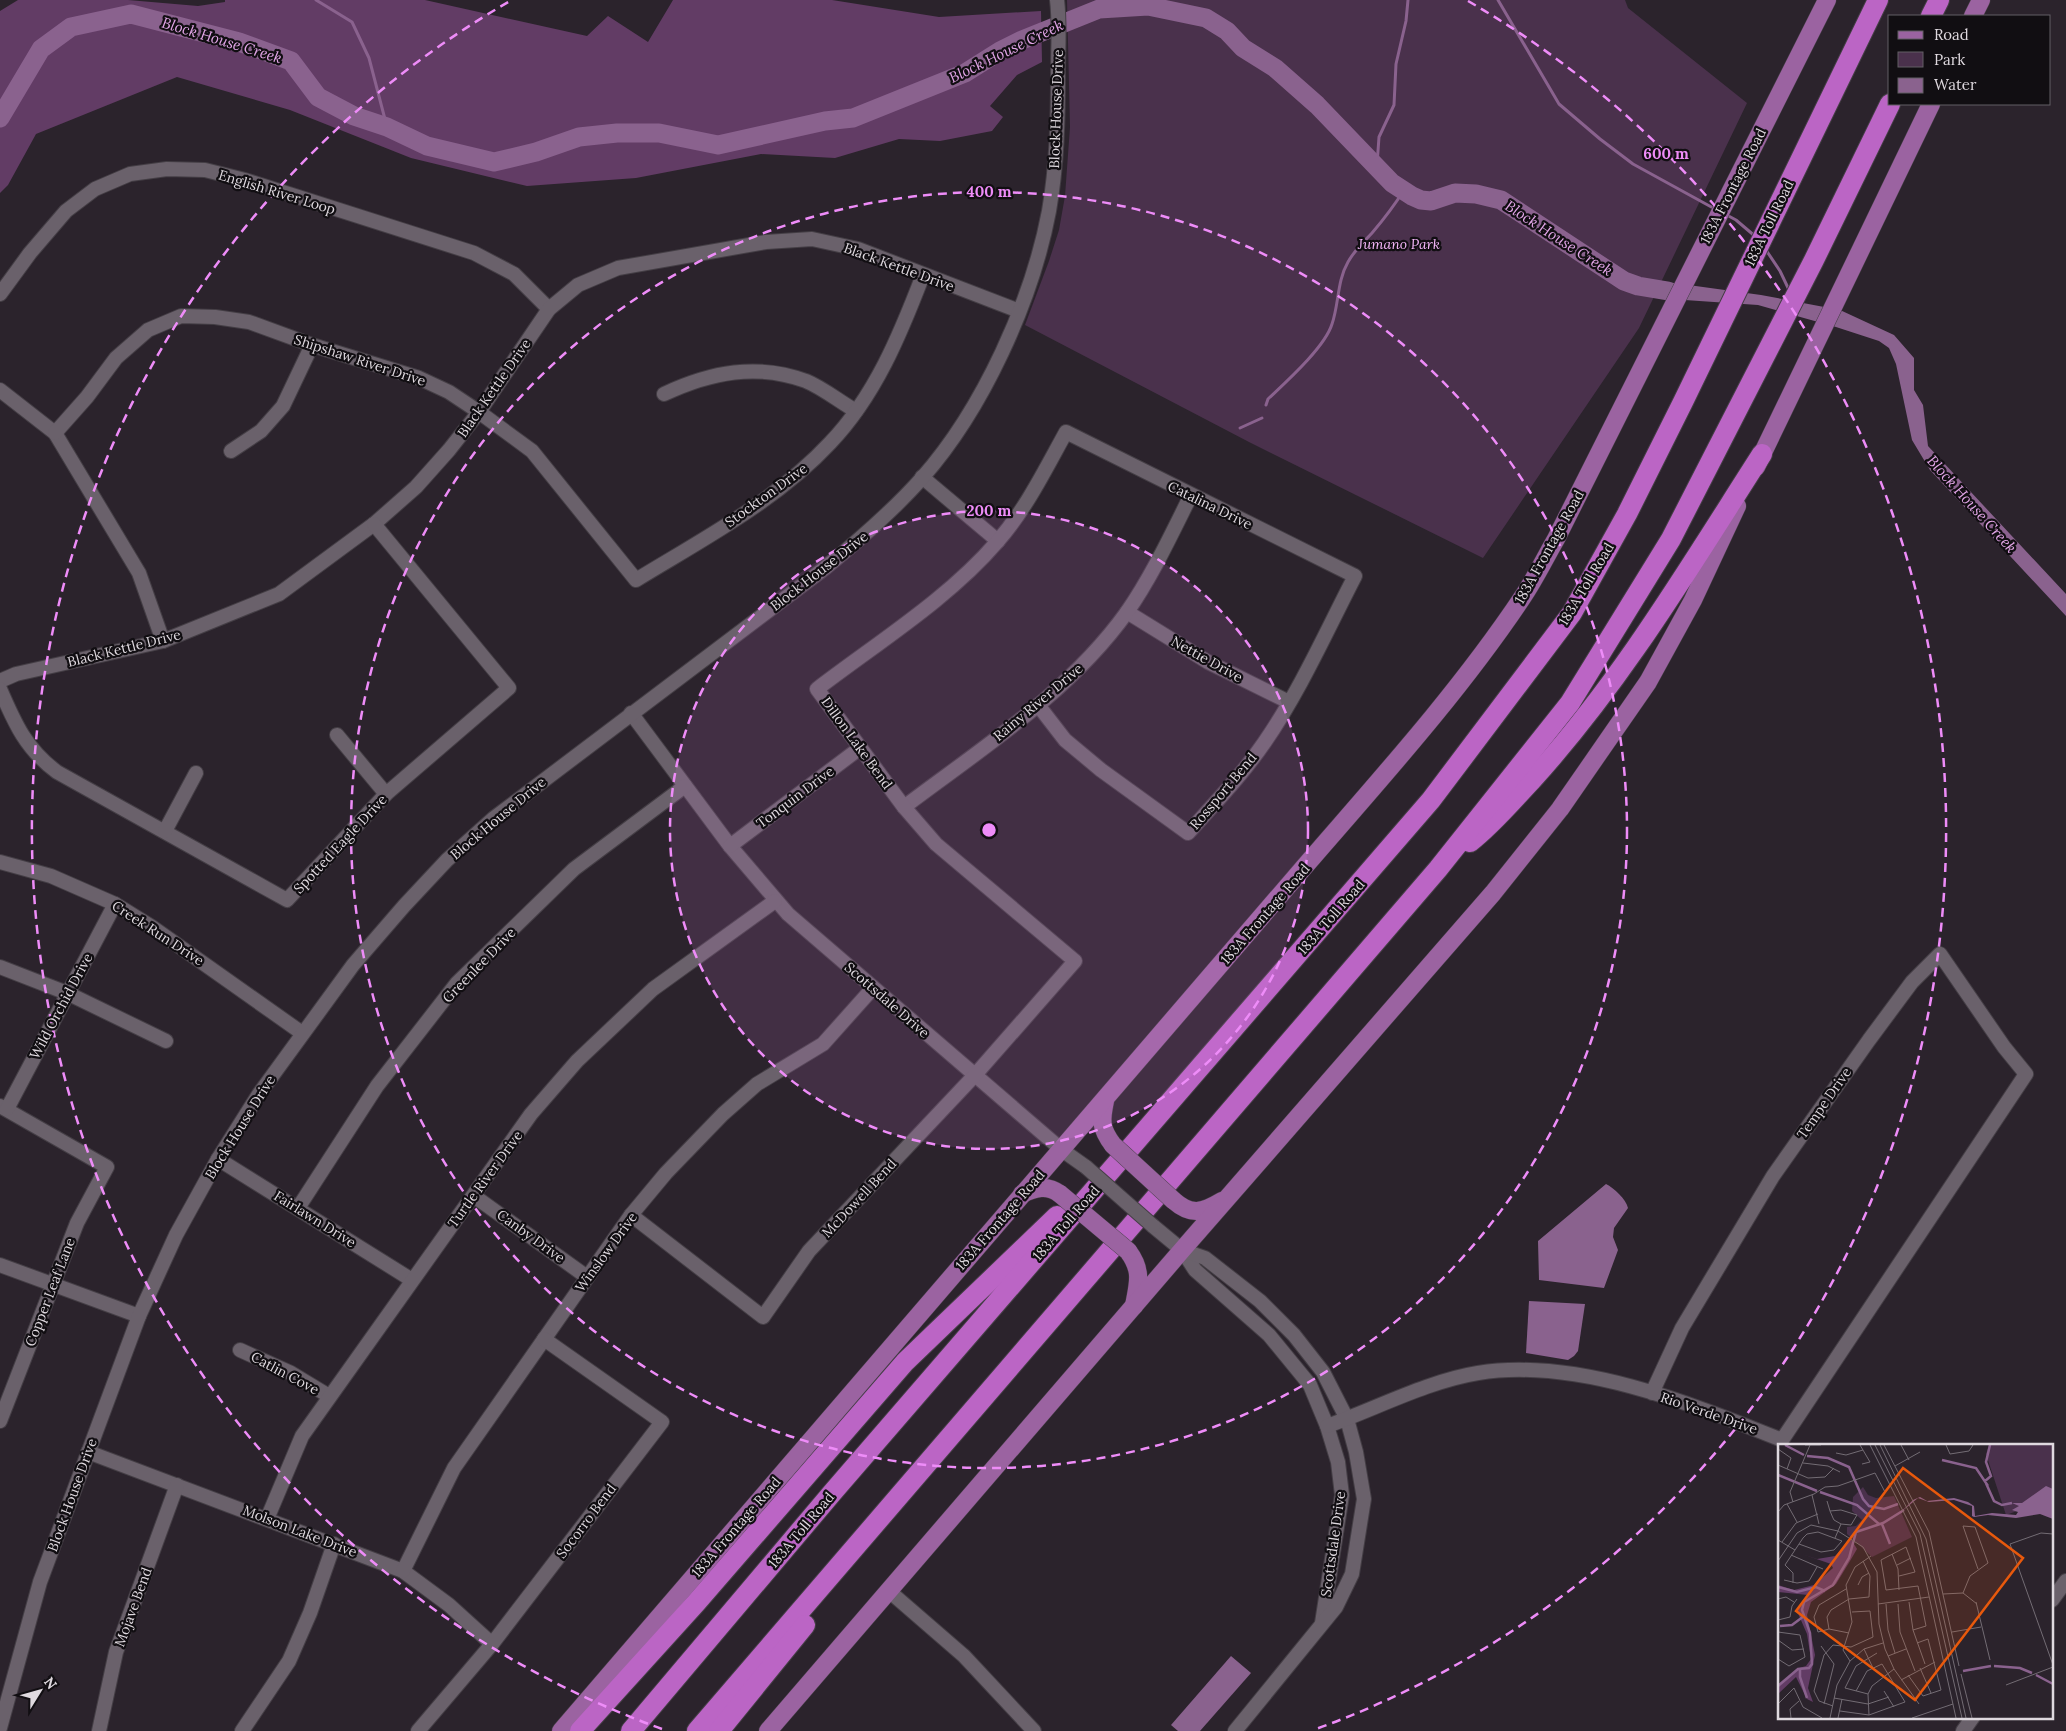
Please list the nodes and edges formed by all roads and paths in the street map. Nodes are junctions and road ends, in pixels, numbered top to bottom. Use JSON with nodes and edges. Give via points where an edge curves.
{"nodes":[{"id":1,"x":1827,"y":0,"type":"edge"},
{"id":2,"x":1878,"y":0,"type":"edge"},
{"id":3,"x":1939,"y":0,"type":"edge"},
{"id":4,"x":1981,"y":0,"type":"edge"},
{"id":5,"x":1058,"y":6,"type":"edge"},
{"id":6,"x":1932,"y":15,"type":"edge"},
{"id":7,"x":1974,"y":15,"type":"edge"},
{"id":8,"x":1890,"y":105,"type":"edge"},
{"id":9,"x":1931,"y":105,"type":"edge"},
{"id":10,"x":924,"y":276,"type":"junction"},
{"id":11,"x":0,"y":294,"type":"edge"},
{"id":12,"x":549,"y":309,"type":"junction"},
{"id":13,"x":1019,"y":311,"type":"junction"},
{"id":14,"x":312,"y":345,"type":"junction"},
{"id":15,"x":0,"y":390,"type":"edge"},
{"id":16,"x":664,"y":394,"type":"dead end"},
{"id":17,"x":856,"y":411,"type":"junction"},
{"id":18,"x":479,"y":412,"type":"junction"},
{"id":19,"x":1066,"y":432,"type":"joint"},
{"id":20,"x":55,"y":433,"type":"junction"},
{"id":21,"x":231,"y":450,"type":"dead end"},
{"id":22,"x":1762,"y":454,"type":"junction"},
{"id":23,"x":922,"y":478,"type":"junction"},
{"id":24,"x":1192,"y":495,"type":"junction"},
{"id":25,"x":374,"y":524,"type":"junction"},
{"id":26,"x":998,"y":541,"type":"junction"},
{"id":27,"x":1355,"y":576,"type":"joint"},
{"id":28,"x":636,"y":580,"type":"joint"},
{"id":29,"x":1127,"y":612,"type":"junction"},
{"id":30,"x":163,"y":641,"type":"junction"},
{"id":31,"x":0,"y":681,"type":"edge"},
{"id":32,"x":0,"y":689,"type":"edge"},
{"id":33,"x":1289,"y":702,"type":"junction"},
{"id":34,"x":1038,"y":705,"type":"junction"},
{"id":35,"x":631,"y":713,"type":"junction"},
{"id":36,"x":337,"y":735,"type":"dead end"},
{"id":37,"x":860,"y":748,"type":"junction"},
{"id":38,"x":196,"y":773,"type":"dead end"},
{"id":39,"x":684,"y":786,"type":"junction"},
{"id":40,"x":386,"y":794,"type":"junction"},
{"id":41,"x":904,"y":807,"type":"junction"},
{"id":42,"x":165,"y":831,"type":"junction"},
{"id":43,"x":730,"y":846,"type":"junction"},
{"id":44,"x":0,"y":862,"type":"edge"},
{"id":45,"x":1438,"y":868,"type":"junction"},
{"id":46,"x":775,"y":901,"type":"junction"},
{"id":47,"x":115,"y":904,"type":"junction"},
{"id":48,"x":1075,"y":961,"type":"joint"},
{"id":49,"x":0,"y":967,"type":"edge"},
{"id":50,"x":873,"y":988,"type":"junction"},
{"id":51,"x":67,"y":993,"type":"junction"},
{"id":52,"x":302,"y":1033,"type":"junction"},
{"id":53,"x":166,"y":1041,"type":"dead end"},
{"id":54,"x":2026,"y":1074,"type":"joint"},
{"id":55,"x":975,"y":1075,"type":"junction"},
{"id":56,"x":1105,"y":1101,"type":"junction"},
{"id":57,"x":4,"y":1107,"type":"edge"},
{"id":58,"x":1144,"y":1133,"type":"junction"},
{"id":59,"x":1062,"y":1150,"type":"junction"},
{"id":60,"x":218,"y":1159,"type":"junction"},
{"id":61,"x":1022,"y":1194,"type":"junction"},
{"id":62,"x":474,"y":1196,"type":"junction"},
{"id":63,"x":1229,"y":1196,"type":"junction"},
{"id":64,"x":298,"y":1208,"type":"junction"},
{"id":65,"x":632,"y":1215,"type":"junction"},
{"id":66,"x":1182,"y":1250,"type":"junction"},
{"id":67,"x":0,"y":1265,"type":"edge"},
{"id":68,"x":588,"y":1277,"type":"junction"},
{"id":69,"x":412,"y":1280,"type":"junction"},
{"id":70,"x":53,"y":1284,"type":"junction"},
{"id":71,"x":1134,"y":1306,"type":"junction"},
{"id":72,"x":139,"y":1316,"type":"junction"},
{"id":73,"x":544,"y":1339,"type":"junction"},
{"id":74,"x":240,"y":1350,"type":"dead end"},
{"id":75,"x":1652,"y":1393,"type":"junction"},
{"id":76,"x":329,"y":1396,"type":"junction"},
{"id":77,"x":1347,"y":1419,"type":"junction"},
{"id":78,"x":0,"y":1421,"type":"edge"},
{"id":79,"x":1327,"y":1426,"type":"junction"},
{"id":80,"x":88,"y":1452,"type":"junction"},
{"id":81,"x":927,"y":1462,"type":"junction"},
{"id":82,"x":177,"y":1485,"type":"junction"},
{"id":83,"x":267,"y":1519,"type":"junction"},
{"id":84,"x":334,"y":1544,"type":"junction"},
{"id":85,"x":403,"y":1571,"type":"junction"},
{"id":86,"x":2066,"y":1580,"type":"edge"},
{"id":87,"x":888,"y":1591,"type":"junction"},
{"id":88,"x":2054,"y":1597,"type":"edge"},
{"id":89,"x":1321,"y":1625,"type":"junction"},
{"id":90,"x":492,"y":1644,"type":"junction"},
{"id":91,"x":1972,"y":1718,"type":"edge"},
{"id":92,"x":0,"y":1728,"type":"edge"},
{"id":93,"x":99,"y":1731,"type":"edge"},
{"id":94,"x":242,"y":1731,"type":"edge"},
{"id":95,"x":418,"y":1731,"type":"edge"},
{"id":96,"x":561,"y":1731,"type":"edge"},
{"id":97,"x":580,"y":1731,"type":"edge"},
{"id":98,"x":631,"y":1731,"type":"edge"},
{"id":99,"x":697,"y":1731,"type":"edge"},
{"id":100,"x":719,"y":1731,"type":"edge"},
{"id":101,"x":768,"y":1731,"type":"edge"},
{"id":102,"x":1034,"y":1731,"type":"edge"},
{"id":103,"x":1235,"y":1731,"type":"edge"},
{"id":104,"x":1963,"y":1731,"type":"edge"}],
"edges":[{"from":1,"to":56,"type":"main road","name":"183A Frontage Road","via":[[1556,539],[1523,597],[1408,746]]},
{"from":2,"to":58,"type":"highway","name":"183A Toll Road","via":[[1683,402],[1627,514],[1572,613],[1431,800]]},
{"from":3,"to":6,"type":"highway"},
{"from":4,"to":7,"type":"main road"},
{"from":5,"to":13,"type":"street","name":"Block House Drive","via":[[1058,121],[1054,180],[1029,287]]},
{"from":8,"to":45,"type":"highway","via":[[1671,539],[1570,703]]},
{"from":9,"to":22,"type":"main road"},
{"from":10,"to":12,"type":"street","name":"Black Kettle Drive","via":[[849,247],[812,239],[766,242],[618,268],[578,285]]},
{"from":10,"to":13,"type":"street","name":"Black Kettle Drive"},
{"from":10,"to":17,"type":"street","name":"Stockton Drive","via":[[896,343]]},
{"from":11,"to":12,"type":"street","name":"English River Loop","via":[[66,211],[95,189],[130,174],[167,169],[205,170],[474,253],[514,274]]},
{"from":12,"to":18,"type":"street","name":"Black Kettle Drive"},
{"from":13,"to":23,"type":"street","name":"Block House Drive","via":[[981,392]]},
{"from":14,"to":18,"type":"street","name":"Shipshaw River Drive","via":[[419,378],[449,392]]},
{"from":14,"to":20,"type":"street","name":"Shipshaw River Drive","via":[[249,322],[182,316],[148,330],[116,358],[87,398]]},
{"from":14,"to":21,"type":"street","via":[[283,406],[261,430]]},
{"from":15,"to":20,"type":"street"},
{"from":16,"to":17,"type":"street","via":[[687,382],[741,371],[773,372],[808,382]]},
{"from":17,"to":28,"type":"street","name":"Stockton Drive","via":[[831,443],[794,478]]},
{"from":18,"to":25,"type":"street","name":"Black Kettle Drive","via":[[416,487]]},
{"from":18,"to":28,"type":"street","name":"Shipshaw River Drive","via":[[532,451]]},
{"from":19,"to":24,"type":"street","name":"Catalina Drive"},
{"from":19,"to":26,"type":"street","name":"Dillon Lake Bend","via":[[1032,494]]},
{"from":20,"to":30,"type":"street","via":[[139,573]]},
{"from":22,"to":45,"type":"highway","via":[[1657,619],[1616,677],[1547,763],[1486,829]]},
{"from":22,"to":63,"type":"main road","via":[[1693,600],[1648,682],[1560,809],[1493,893]]},
{"from":23,"to":26,"type":"street"},
{"from":23,"to":35,"type":"street","name":"Block House Drive","via":[[875,526],[825,568]]},
{"from":24,"to":27,"type":"street","name":"Catalina Drive"},
{"from":24,"to":29,"type":"street","name":"Rainy River Drive"},
{"from":25,"to":30,"type":"street","name":"Black Kettle Drive","via":[[279,594]]},
{"from":25,"to":40,"type":"street","name":"Spotted Eagle Drive","via":[[509,688]]},
{"from":26,"to":37,"type":"street","name":"Dillon Lake Bend","via":[[959,582],[817,689]]},
{"from":27,"to":33,"type":"street","name":"Rossport Bend"},
{"from":29,"to":33,"type":"street","name":"Nettie Drive","via":[[1208,662]]},
{"from":29,"to":34,"type":"street","name":"Rainy River Drive","via":[[1071,677]]},
{"from":30,"to":31,"type":"street","name":"Black Kettle Drive","via":[[16,674]]},
{"from":32,"to":42,"type":"street","name":"Spotted Eagle Drive","via":[[24,740],[47,765]]},
{"from":33,"to":34,"type":"street","name":"Rossport Bend","via":[[1264,743],[1188,833],[1065,740]]},
{"from":34,"to":41,"type":"street","name":"Rainy River Drive"},
{"from":35,"to":39,"type":"street","name":"Scottsdale Drive"},
{"from":35,"to":52,"type":"street","name":"Block House Drive","via":[[494,818],[448,860],[353,965]]},
{"from":36,"to":40,"type":"street"},
{"from":37,"to":41,"type":"street","name":"Dillon Lake Bend"},
{"from":37,"to":43,"type":"street","name":"Tonquin Drive"},
{"from":38,"to":42,"type":"street"},
{"from":39,"to":43,"type":"street","name":"Scottsdale Drive"},
{"from":39,"to":64,"type":"street","name":"Greenlee Drive","via":[[574,869],[457,983],[377,1086]]},
{"from":40,"to":42,"type":"street","name":"Spotted Eagle Drive","via":[[287,900]]},
{"from":41,"to":48,"type":"street","name":"Dillon Lake Bend","via":[[936,844]]},
{"from":43,"to":46,"type":"street","name":"Scottsdale Drive"},
{"from":44,"to":47,"type":"street","name":"Creek Run Drive","via":[[51,876]]},
{"from":45,"to":81,"type":"highway"},
{"from":46,"to":50,"type":"street","name":"Scottsdale Drive"},
{"from":46,"to":62,"type":"street","name":"Turtle River Drive","via":[[653,989],[577,1061],[531,1114]]},
{"from":47,"to":51,"type":"street","name":"Wild Orchid Drive"},
{"from":47,"to":52,"type":"street","name":"Creek Run Drive"},
{"from":48,"to":55,"type":"street","name":"McDowell Bend"},
{"from":49,"to":51,"type":"street"},
{"from":50,"to":55,"type":"street","name":"Scottsdale Drive"},
{"from":50,"to":65,"type":"street","name":"Winslow Drive","via":[[823,1044],[757,1084],[723,1114],[666,1173]]},
{"from":51,"to":53,"type":"street"},
{"from":51,"to":57,"type":"street","name":"Wild Orchid Drive"},
{"from":52,"to":60,"type":"street","name":"Block House Drive"},
{"from":54,"to":75,"type":"street","name":"Rio Verde Drive","via":[[1782,1440]]},
{"from":54,"to":75,"type":"street","name":"Tempe Drive","via":[[1940,954],[1912,982],[1773,1176],[1682,1328]]},
{"from":55,"to":59,"type":"street","name":"Scottsdale Drive"},
{"from":55,"to":65,"type":"street","name":"McDowell Bend","via":[[809,1251],[763,1317]]},
{"from":56,"to":59,"type":"main road","name":"183A Frontage Road"},
{"from":56,"to":63,"type":"main road","bridge":true,"via":[[1104,1133],[1182,1208],[1199,1211]]},
{"from":57,"to":70,"type":"street","name":"Copper Leaf Lane","via":[[107,1167],[77,1223]]},
{"from":58,"to":97,"type":"highway","via":[[905,1362]]},
{"from":58,"to":98,"type":"highway","name":"183A Toll Road"},
{"from":59,"to":61,"type":"main road","name":"183A Frontage Road"},
{"from":59,"to":66,"type":"street","name":"Scottsdale Drive","bridge":true},
{"from":60,"to":64,"type":"street","name":"Fairlawn Drive"},
{"from":60,"to":72,"type":"street","name":"Block House Drive","via":[[176,1235]]},
{"from":61,"to":71,"type":"main road","bridge":true,"via":[[1044,1187],[1054,1189],[1128,1251],[1139,1272]]},
{"from":61,"to":96,"type":"main road","name":"183A Frontage Road"},
{"from":62,"to":68,"type":"street","name":"Canby Drive"},
{"from":62,"to":69,"type":"street","name":"Turtle River Drive"},
{"from":63,"to":66,"type":"main road"},
{"from":64,"to":69,"type":"street","name":"Fairlawn Drive"},
{"from":65,"to":68,"type":"street","name":"Winslow Drive"},
{"from":66,"to":71,"type":"main road"},
{"from":66,"to":77,"type":"street","name":"Scottsdale Drive","via":[[1205,1258],[1260,1301],[1294,1335],[1323,1372]]},
{"from":66,"to":79,"type":"street","name":"Scottsdale Drive","via":[[1195,1270],[1269,1335],[1310,1385]]},
{"from":67,"to":70,"type":"street"},
{"from":68,"to":73,"type":"street","name":"Winslow Drive"},
{"from":69,"to":76,"type":"street","name":"Turtle River Drive"},
{"from":70,"to":72,"type":"street"},
{"from":70,"to":78,"type":"street","name":"Copper Leaf Lane"},
{"from":71,"to":87,"type":"main road"},
{"from":72,"to":80,"type":"street","name":"Block House Drive"},
{"from":73,"to":85,"type":"street","name":"Winslow Drive","via":[[454,1468]]},
{"from":73,"to":90,"type":"street","name":"Socorro Bend","via":[[662,1422]]},
{"from":74,"to":76,"type":"street","name":"Catlin Cove","via":[[291,1373]]},
{"from":75,"to":77,"type":"street","name":"Rio Verde Drive","via":[[1590,1377],[1531,1369],[1478,1373],[1443,1381]]},
{"from":76,"to":83,"type":"street","name":"Turtle River Drive","via":[[302,1436]]},
{"from":77,"to":79,"type":"street","name":"Rio Verde Drive"},
{"from":77,"to":89,"type":"street","name":"Scottsdale Drive","via":[[1364,1499],[1352,1574],[1336,1607]]},
{"from":79,"to":89,"type":"street","name":"Scottsdale Drive","via":[[1338,1462],[1342,1495]]},
{"from":80,"to":82,"type":"street","name":"Molson Lake Drive"},
{"from":80,"to":92,"type":"street","name":"Block House Drive","via":[[40,1582]]},
{"from":81,"to":99,"type":"highway"},
{"from":81,"to":100,"type":"highway","via":[[883,1528]]},
{"from":82,"to":83,"type":"street","name":"Molson Lake Drive"},
{"from":82,"to":93,"type":"street","name":"Mojave Bend","via":[[116,1652]]},
{"from":83,"to":84,"type":"street","name":"Molson Lake Drive"},
{"from":84,"to":85,"type":"street","name":"Molson Lake Drive"},
{"from":84,"to":94,"type":"street","via":[[289,1661]]},
{"from":85,"to":90,"type":"street","name":"Molson Lake Drive","via":[[449,1605]]},
{"from":86,"to":88,"type":"street"},
{"from":87,"to":101,"type":"main road"},
{"from":87,"to":102,"type":"street","via":[[964,1656]]},
{"from":89,"to":103,"type":"street","name":"Scottsdale Drive"},
{"from":90,"to":95,"type":"street","name":"Socorro Bend"},
{"from":91,"to":104,"type":"street"}]}
